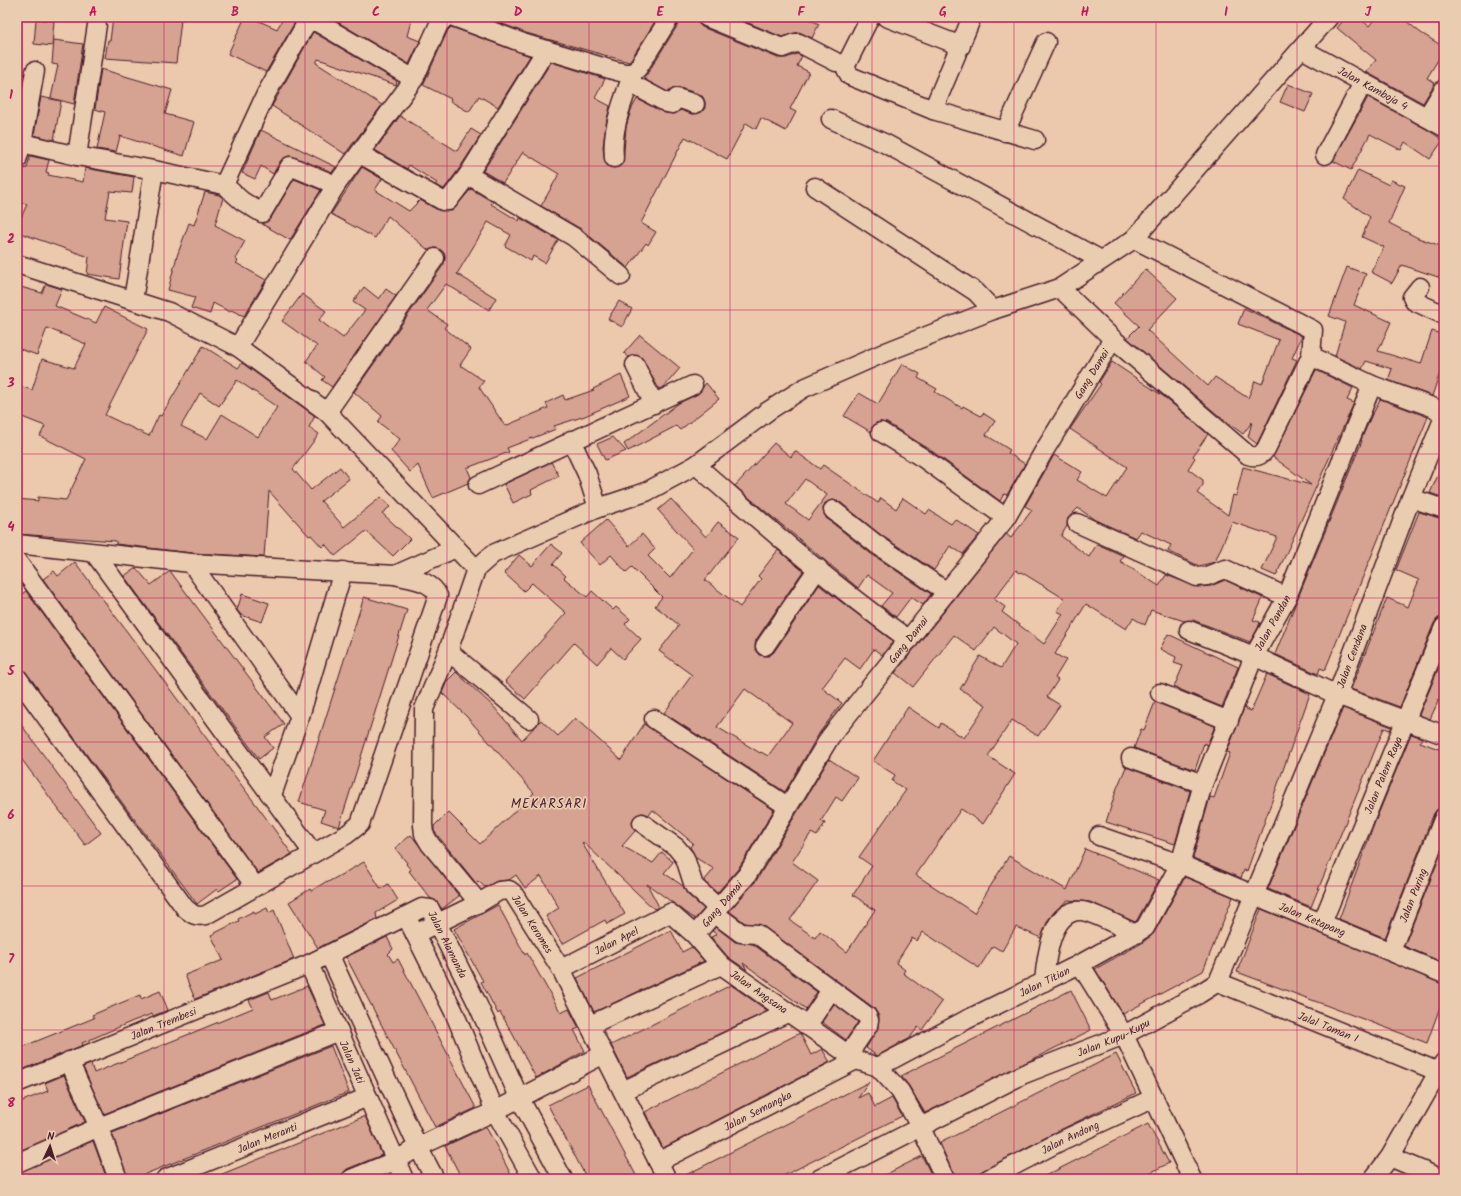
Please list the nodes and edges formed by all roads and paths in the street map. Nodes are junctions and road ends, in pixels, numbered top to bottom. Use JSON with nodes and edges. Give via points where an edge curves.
{"nodes":[{"id":1,"x":446,"y":17,"type":"edge"},
{"id":2,"x":670,"y":17,"type":"edge"},
{"id":3,"x":706,"y":17,"type":"edge"},
{"id":4,"x":870,"y":17,"type":"edge"},
{"id":5,"x":886,"y":17,"type":"edge"},
{"id":6,"x":972,"y":17,"type":"edge"},
{"id":7,"x":1329,"y":17,"type":"edge"},
{"id":8,"x":463,"y":18,"type":"edge"},
{"id":9,"x":305,"y":20,"type":"edge"},
{"id":10,"x":97,"y":25,"type":"dead end"},
{"id":11,"x":1046,"y":42,"type":"dead end"},
{"id":12,"x":961,"y":46,"type":"junction"},
{"id":13,"x":1302,"y":49,"type":"junction"},
{"id":14,"x":546,"y":50,"type":"junction"},
{"id":15,"x":836,"y":62,"type":"dead end"},
{"id":16,"x":35,"y":71,"type":"dead end"},
{"id":17,"x":632,"y":78,"type":"junction"},
{"id":18,"x":414,"y":79,"type":"junction"},
{"id":19,"x":1363,"y":83,"type":"junction"},
{"id":20,"x":1444,"y":89,"type":"edge"},
{"id":21,"x":695,"y":104,"type":"dead end"},
{"id":22,"x":933,"y":110,"type":"junction"},
{"id":23,"x":1427,"y":117,"type":"junction"},
{"id":24,"x":831,"y":119,"type":"dead end"},
{"id":25,"x":1444,"y":127,"type":"edge"},
{"id":26,"x":1005,"y":132,"type":"junction"},
{"id":27,"x":1035,"y":140,"type":"dead end"},
{"id":28,"x":22,"y":143,"type":"junction"},
{"id":29,"x":360,"y":154,"type":"junction"},
{"id":30,"x":1326,"y":155,"type":"dead end"},
{"id":31,"x":77,"y":156,"type":"junction"},
{"id":32,"x":614,"y":158,"type":"dead end"},
{"id":33,"x":17,"y":160,"type":"edge"},
{"id":34,"x":154,"y":170,"type":"junction"},
{"id":35,"x":468,"y":176,"type":"junction"},
{"id":36,"x":224,"y":185,"type":"junction"},
{"id":37,"x":336,"y":185,"type":"junction"},
{"id":38,"x":815,"y":187,"type":"dead end"},
{"id":39,"x":1134,"y":239,"type":"junction"},
{"id":40,"x":435,"y":258,"type":"dead end"},
{"id":41,"x":1102,"y":260,"type":"junction"},
{"id":42,"x":17,"y":264,"type":"edge"},
{"id":43,"x":621,"y":276,"type":"dead end"},
{"id":44,"x":1420,"y":287,"type":"dead end"},
{"id":45,"x":1060,"y":288,"type":"junction"},
{"id":46,"x":133,"y":300,"type":"junction"},
{"id":47,"x":993,"y":310,"type":"junction"},
{"id":48,"x":1444,"y":315,"type":"edge"},
{"id":49,"x":1113,"y":339,"type":"junction"},
{"id":50,"x":238,"y":347,"type":"junction"},
{"id":51,"x":1312,"y":356,"type":"junction"},
{"id":52,"x":635,"y":365,"type":"dead end"},
{"id":53,"x":693,"y":385,"type":"dead end"},
{"id":54,"x":1372,"y":385,"type":"junction"},
{"id":55,"x":654,"y":404,"type":"junction"},
{"id":56,"x":327,"y":412,"type":"junction"},
{"id":57,"x":1444,"y":416,"type":"edge"},
{"id":58,"x":880,"y":432,"type":"dead end"},
{"id":59,"x":1441,"y":436,"type":"edge"},
{"id":60,"x":571,"y":440,"type":"junction"},
{"id":61,"x":696,"y":465,"type":"junction"},
{"id":62,"x":478,"y":485,"type":"dead end"},
{"id":63,"x":1411,"y":498,"type":"junction"},
{"id":64,"x":598,"y":508,"type":"junction"},
{"id":65,"x":1444,"y":509,"type":"edge"},
{"id":66,"x":833,"y":510,"type":"dead end"},
{"id":67,"x":1006,"y":518,"type":"junction"},
{"id":68,"x":1077,"y":523,"type":"dead end"},
{"id":69,"x":17,"y":544,"type":"edge"},
{"id":70,"x":456,"y":548,"type":"junction"},
{"id":71,"x":95,"y":554,"type":"junction"},
{"id":72,"x":17,"y":561,"type":"edge"},
{"id":73,"x":191,"y":563,"type":"junction"},
{"id":74,"x":818,"y":568,"type":"junction"},
{"id":75,"x":476,"y":569,"type":"junction"},
{"id":76,"x":343,"y":571,"type":"junction"},
{"id":77,"x":396,"y":575,"type":"junction"},
{"id":78,"x":947,"y":592,"type":"junction"},
{"id":79,"x":1287,"y":597,"type":"junction"},
{"id":80,"x":1444,"y":627,"type":"edge"},
{"id":81,"x":1189,"y":630,"type":"dead end"},
{"id":82,"x":909,"y":640,"type":"junction"},
{"id":83,"x":765,"y":646,"type":"dead end"},
{"id":84,"x":448,"y":651,"type":"junction"},
{"id":85,"x":1254,"y":656,"type":"junction"},
{"id":86,"x":17,"y":677,"type":"edge"},
{"id":87,"x":1160,"y":693,"type":"dead end"},
{"id":88,"x":1337,"y":695,"type":"junction"},
{"id":89,"x":300,"y":716,"type":"junction"},
{"id":90,"x":529,"y":719,"type":"dead end"},
{"id":91,"x":654,"y":719,"type":"dead end"},
{"id":92,"x":1229,"y":720,"type":"junction"},
{"id":93,"x":1406,"y":720,"type":"junction"},
{"id":94,"x":1444,"y":735,"type":"edge"},
{"id":95,"x":1131,"y":758,"type":"dead end"},
{"id":96,"x":1203,"y":784,"type":"junction"},
{"id":97,"x":272,"y":795,"type":"junction"},
{"id":98,"x":787,"y":806,"type":"junction"},
{"id":99,"x":1444,"y":817,"type":"edge"},
{"id":100,"x":642,"y":823,"type":"dead end"},
{"id":101,"x":1099,"y":836,"type":"dead end"},
{"id":102,"x":313,"y":853,"type":"junction"},
{"id":103,"x":1180,"y":864,"type":"junction"},
{"id":104,"x":255,"y":886,"type":"junction"},
{"id":105,"x":1255,"y":894,"type":"junction"},
{"id":106,"x":480,"y":903,"type":"junction"},
{"id":107,"x":716,"y":910,"type":"junction"},
{"id":108,"x":670,"y":913,"type":"joint"},
{"id":109,"x":406,"y":917,"type":"junction"},
{"id":110,"x":1322,"y":923,"type":"junction"},
{"id":111,"x":438,"y":924,"type":"junction"},
{"id":112,"x":415,"y":934,"type":"junction"},
{"id":113,"x":1136,"y":934,"type":"junction"},
{"id":114,"x":695,"y":935,"type":"junction"},
{"id":115,"x":1391,"y":951,"type":"junction"},
{"id":116,"x":329,"y":954,"type":"junction"},
{"id":117,"x":309,"y":964,"type":"junction"},
{"id":118,"x":1080,"y":964,"type":"junction"},
{"id":119,"x":721,"y":965,"type":"junction"},
{"id":120,"x":561,"y":969,"type":"junction"},
{"id":121,"x":1444,"y":974,"type":"edge"},
{"id":122,"x":1044,"y":982,"type":"junction"},
{"id":123,"x":1218,"y":982,"type":"junction"},
{"id":124,"x":831,"y":990,"type":"junction"},
{"id":125,"x":477,"y":1003,"type":"junction"},
{"id":126,"x":454,"y":1012,"type":"junction"},
{"id":127,"x":787,"y":1013,"type":"junction"},
{"id":128,"x":590,"y":1025,"type":"junction"},
{"id":129,"x":807,"y":1026,"type":"junction"},
{"id":130,"x":339,"y":1031,"type":"junction"},
{"id":131,"x":1124,"y":1035,"type":"junction"},
{"id":132,"x":604,"y":1054,"type":"junction"},
{"id":133,"x":852,"y":1057,"type":"junction"},
{"id":134,"x":69,"y":1061,"type":"junction"},
{"id":135,"x":878,"y":1066,"type":"junction"},
{"id":136,"x":1441,"y":1067,"type":"edge"},
{"id":137,"x":17,"y":1083,"type":"edge"},
{"id":138,"x":1436,"y":1090,"type":"edge"},
{"id":139,"x":623,"y":1091,"type":"junction"},
{"id":140,"x":368,"y":1097,"type":"junction"},
{"id":141,"x":519,"y":1097,"type":"junction"},
{"id":142,"x":1154,"y":1098,"type":"junction"},
{"id":143,"x":495,"y":1111,"type":"junction"},
{"id":144,"x":99,"y":1127,"type":"junction"},
{"id":145,"x":921,"y":1128,"type":"junction"},
{"id":146,"x":418,"y":1147,"type":"junction"},
{"id":147,"x":1390,"y":1157,"type":"junction"},
{"id":148,"x":397,"y":1160,"type":"junction"},
{"id":149,"x":658,"y":1162,"type":"junction"},
{"id":150,"x":17,"y":1163,"type":"edge"},
{"id":151,"x":1185,"y":1177,"type":"edge"},
{"id":152,"x":118,"y":1179,"type":"edge"},
{"id":153,"x":166,"y":1179,"type":"edge"},
{"id":154,"x":351,"y":1179,"type":"edge"},
{"id":155,"x":404,"y":1179,"type":"edge"},
{"id":156,"x":435,"y":1179,"type":"edge"},
{"id":157,"x":532,"y":1179,"type":"edge"},
{"id":158,"x":563,"y":1179,"type":"edge"},
{"id":159,"x":667,"y":1179,"type":"edge"},
{"id":160,"x":819,"y":1179,"type":"edge"},
{"id":161,"x":946,"y":1179,"type":"edge"},
{"id":162,"x":988,"y":1179,"type":"edge"},
{"id":163,"x":1373,"y":1179,"type":"edge"},
{"id":164,"x":1442,"y":1179,"type":"edge"}],
"edges":[{"from":1,"to":18,"type":"street","via":[[439,24]]},
{"from":2,"to":17,"type":"street"},
{"from":3,"to":15,"type":"street","via":[[782,48],[797,43]]},
{"from":4,"to":22,"type":"street","via":[[846,66],[847,73],[855,79]]},
{"from":5,"to":12,"type":"street"},
{"from":6,"to":12,"type":"street"},
{"from":7,"to":13,"type":"street"},
{"from":8,"to":14,"type":"street"},
{"from":9,"to":18,"type":"street","via":[[317,22]]},
{"from":9,"to":36,"type":"street","via":[[266,94]]},
{"from":10,"to":31,"type":"street"},
{"from":11,"to":26,"type":"street"},
{"from":12,"to":22,"type":"street"},
{"from":13,"to":19,"type":"street","name":"Jalan Kamboja 4"},
{"from":13,"to":39,"type":"street"},
{"from":14,"to":17,"type":"street"},
{"from":14,"to":35,"type":"street"},
{"from":16,"to":28,"type":"street"},
{"from":17,"to":21,"type":"street","via":[[668,103],[672,104],[677,98]]},
{"from":17,"to":32,"type":"street","via":[[617,116]]},
{"from":18,"to":29,"type":"street"},
{"from":19,"to":23,"type":"street","name":"Jalan Kamboja 4"},
{"from":19,"to":30,"type":"street"},
{"from":20,"to":23,"type":"street"},
{"from":22,"to":26,"type":"street"},
{"from":23,"to":25,"type":"street","name":"Jalan Kamboja 4"},
{"from":24,"to":41,"type":"street","via":[[886,144]]},
{"from":26,"to":27,"type":"street"},
{"from":28,"to":31,"type":"street"},
{"from":28,"to":33,"type":"street"},
{"from":29,"to":35,"type":"street","via":[[445,202]]},
{"from":29,"to":37,"type":"street"},
{"from":31,"to":34,"type":"street"},
{"from":34,"to":36,"type":"street"},
{"from":34,"to":46,"type":"street"},
{"from":35,"to":43,"type":"street","via":[[574,237]]},
{"from":36,"to":37,"type":"street","via":[[242,201],[262,213],[290,166]]},
{"from":37,"to":50,"type":"street"},
{"from":38,"to":47,"type":"street","via":[[976,292]]},
{"from":39,"to":41,"type":"street"},
{"from":39,"to":51,"type":"street","via":[[1312,328]]},
{"from":40,"to":56,"type":"street"},
{"from":41,"to":45,"type":"street"},
{"from":42,"to":46,"type":"street"},
{"from":44,"to":48,"type":"street","via":[[1412,297],[1414,301]]},
{"from":45,"to":47,"type":"street"},
{"from":45,"to":49,"type":"street"},
{"from":46,"to":50,"type":"street","via":[[169,312]]},
{"from":47,"to":61,"type":"street","via":[[804,388]]},
{"from":49,"to":51,"type":"street","via":[[1248,455],[1254,457],[1266,449]]},
{"from":49,"to":67,"type":"street","name":"Gang Damai"},
{"from":50,"to":56,"type":"street"},
{"from":51,"to":54,"type":"street"},
{"from":52,"to":55,"type":"street"},
{"from":53,"to":55,"type":"street"},
{"from":54,"to":57,"type":"street","via":[[1435,408]]},
{"from":54,"to":79,"type":"street","name":"Jalan Pandan"},
{"from":55,"to":60,"type":"street"},
{"from":56,"to":70,"type":"street"},
{"from":57,"to":59,"type":"street","name":"Jalan Cendana"},
{"from":58,"to":67,"type":"street","via":[[923,458]]},
{"from":59,"to":63,"type":"street","name":"Jalan Cendana"},
{"from":60,"to":62,"type":"street"},
{"from":60,"to":64,"type":"street","via":[[587,474]]},
{"from":61,"to":64,"type":"street","via":[[646,492]]},
{"from":61,"to":74,"type":"street","via":[[777,538]]},
{"from":63,"to":65,"type":"street"},
{"from":63,"to":88,"type":"street","name":"Jalan Cendana"},
{"from":64,"to":75,"type":"street","via":[[494,554]]},
{"from":66,"to":78,"type":"street","via":[[876,544]]},
{"from":67,"to":78,"type":"street","name":"Gang Damai"},
{"from":68,"to":79,"type":"street","via":[[1197,577],[1225,569]]},
{"from":69,"to":71,"type":"street"},
{"from":70,"to":75,"type":"street"},
{"from":70,"to":77,"type":"street"},
{"from":71,"to":73,"type":"street"},
{"from":71,"to":97,"type":"street"},
{"from":72,"to":104,"type":"street"},
{"from":73,"to":76,"type":"street"},
{"from":73,"to":89,"type":"street"},
{"from":74,"to":82,"type":"street","via":[[867,610]]},
{"from":74,"to":83,"type":"street"},
{"from":75,"to":84,"type":"street"},
{"from":76,"to":77,"type":"street"},
{"from":76,"to":89,"type":"street"},
{"from":77,"to":102,"type":"street","via":[[427,583],[436,589],[438,596],[360,824],[346,835]]},
{"from":78,"to":82,"type":"street","name":"Gang Damai"},
{"from":79,"to":85,"type":"street","name":"Jalan Pandan"},
{"from":80,"to":93,"type":"street","name":"Jalan Palem Raya"},
{"from":81,"to":85,"type":"street"},
{"from":82,"to":98,"type":"street","name":"Gang Damai","via":[[830,736]]},
{"from":84,"to":90,"type":"street"},
{"from":84,"to":106,"type":"street","via":[[424,709],[424,834]]},
{"from":85,"to":88,"type":"street"},
{"from":85,"to":92,"type":"street","name":"Jalan Pandan"},
{"from":86,"to":104,"type":"street","via":[[185,908],[194,916],[206,915]]},
{"from":87,"to":92,"type":"street"},
{"from":88,"to":93,"type":"street"},
{"from":88,"to":105,"type":"street","name":"Jalan Cendana"},
{"from":89,"to":97,"type":"street"},
{"from":91,"to":98,"type":"street"},
{"from":92,"to":96,"type":"street","name":"Jalan Pandan"},
{"from":93,"to":94,"type":"street"},
{"from":93,"to":110,"type":"street","name":"Jalan Palem Raya"},
{"from":95,"to":96,"type":"street"},
{"from":96,"to":103,"type":"street","name":"Jalan Pandan"},
{"from":97,"to":102,"type":"street"},
{"from":98,"to":107,"type":"street","name":"Gang Damai","via":[[746,875]]},
{"from":99,"to":115,"type":"street","name":"Jalan Puring"},
{"from":100,"to":107,"type":"street","via":[[676,847],[685,858],[694,886]]},
{"from":101,"to":103,"type":"street","name":"Jalan Ketapang"},
{"from":102,"to":104,"type":"street"},
{"from":103,"to":105,"type":"street","name":"Jalan Ketapang"},
{"from":103,"to":113,"type":"street","name":"Jalan Titian","via":[[1147,924]]},
{"from":105,"to":110,"type":"street","name":"Jalan Ketapang"},
{"from":105,"to":123,"type":"street"},
{"from":106,"to":111,"type":"street"},
{"from":106,"to":120,"type":"street","name":"Jalan Keromes","via":[[499,891],[509,890]]},
{"from":107,"to":114,"type":"street","name":"Gang Damai"},
{"from":107,"to":124,"type":"street","via":[[741,933],[757,934]]},
{"from":108,"to":114,"type":"street","name":"Jalan Angsana"},
{"from":108,"to":120,"type":"street","name":"Jalan Apel"},
{"from":109,"to":111,"type":"street","name":"Jalan Alamanda","via":[[427,907]]},
{"from":109,"to":112,"type":"street","name":"Jalan Alamanda"},
{"from":109,"to":116,"type":"street","name":"Jalan Trembesi"},
{"from":110,"to":115,"type":"street","name":"Jalan Ketapang"},
{"from":111,"to":112,"type":"street"},
{"from":111,"to":125,"type":"street","name":"Jalan Alamanda"},
{"from":112,"to":126,"type":"street","name":"Jalan Alamanda"},
{"from":113,"to":118,"type":"street","name":"Jalan Titian"},
{"from":113,"to":122,"type":"street","via":[[1084,911],[1065,916],[1057,924],[1049,949]]},
{"from":114,"to":119,"type":"street","name":"Jalan Angsana"},
{"from":115,"to":121,"type":"street","name":"Jalan Ketapang"},
{"from":116,"to":117,"type":"street","name":"Jalan Trembesi"},
{"from":116,"to":146,"type":"street","name":"Jalan Jati"},
{"from":117,"to":130,"type":"street","name":"Jalan Jati"},
{"from":117,"to":134,"type":"street","name":"Jalan Trembesi"},
{"from":118,"to":122,"type":"street","name":"Jalan Titian"},
{"from":118,"to":131,"type":"street"},
{"from":119,"to":127,"type":"street","name":"Jalan Angsana"},
{"from":119,"to":128,"type":"street"},
{"from":120,"to":128,"type":"street","name":"Jalan Keromes"},
{"from":122,"to":135,"type":"street","name":"Jalan Titian"},
{"from":123,"to":131,"type":"street","name":"Jalan Kupu-Kupu"},
{"from":123,"to":136,"type":"street","name":"Jalal Taman I"},
{"from":124,"to":129,"type":"street"},
{"from":124,"to":133,"type":"street","via":[[869,1020]]},
{"from":125,"to":126,"type":"street"},
{"from":125,"to":141,"type":"street","name":"Jalan Alamanda"},
{"from":126,"to":143,"type":"street","name":"Jalan Alamanda"},
{"from":127,"to":129,"type":"street","name":"Jalan Angsana"},
{"from":127,"to":139,"type":"street"},
{"from":128,"to":132,"type":"street","name":"Jalan Keromes"},
{"from":129,"to":133,"type":"street","name":"Jalan Angsana"},
{"from":130,"to":140,"type":"street","name":"Jalan Jati"},
{"from":130,"to":144,"type":"street"},
{"from":131,"to":142,"type":"street"},
{"from":131,"to":145,"type":"street","name":"Jalan Kupu-Kupu","via":[[1024,1074]]},
{"from":132,"to":139,"type":"street","name":"Jalan Keromes"},
{"from":132,"to":141,"type":"street"},
{"from":133,"to":135,"type":"street"},
{"from":133,"to":149,"type":"street","name":"Jalan Semangka"},
{"from":134,"to":137,"type":"street","name":"Jalan Trembesi"},
{"from":134,"to":144,"type":"street"},
{"from":135,"to":145,"type":"street","via":[[900,1091]]},
{"from":136,"to":138,"type":"street"},
{"from":138,"to":147,"type":"street"},
{"from":139,"to":149,"type":"street","name":"Jalan Keromes"},
{"from":140,"to":148,"type":"street","name":"Jalan Jati"},
{"from":140,"to":153,"type":"street","name":"Jalan Meranti"},
{"from":141,"to":143,"type":"street"},
{"from":141,"to":158,"type":"street","name":"Jalan Alamanda"},
{"from":142,"to":151,"type":"street"},
{"from":142,"to":162,"type":"street","name":"Jalan Andong","via":[[1063,1140]]},
{"from":143,"to":146,"type":"street"},
{"from":143,"to":157,"type":"street","name":"Jalan Alamanda"},
{"from":144,"to":150,"type":"street"},
{"from":144,"to":152,"type":"street"},
{"from":145,"to":160,"type":"street","name":"Jalan Kupu-Kupu"},
{"from":145,"to":161,"type":"street"},
{"from":146,"to":148,"type":"street"},
{"from":146,"to":156,"type":"street","name":"Jalan Jati"},
{"from":147,"to":163,"type":"street"},
{"from":147,"to":164,"type":"street"},
{"from":148,"to":154,"type":"street"},
{"from":148,"to":155,"type":"street","name":"Jalan Jati"},
{"from":149,"to":159,"type":"street","name":"Jalan Keromes"}]}
